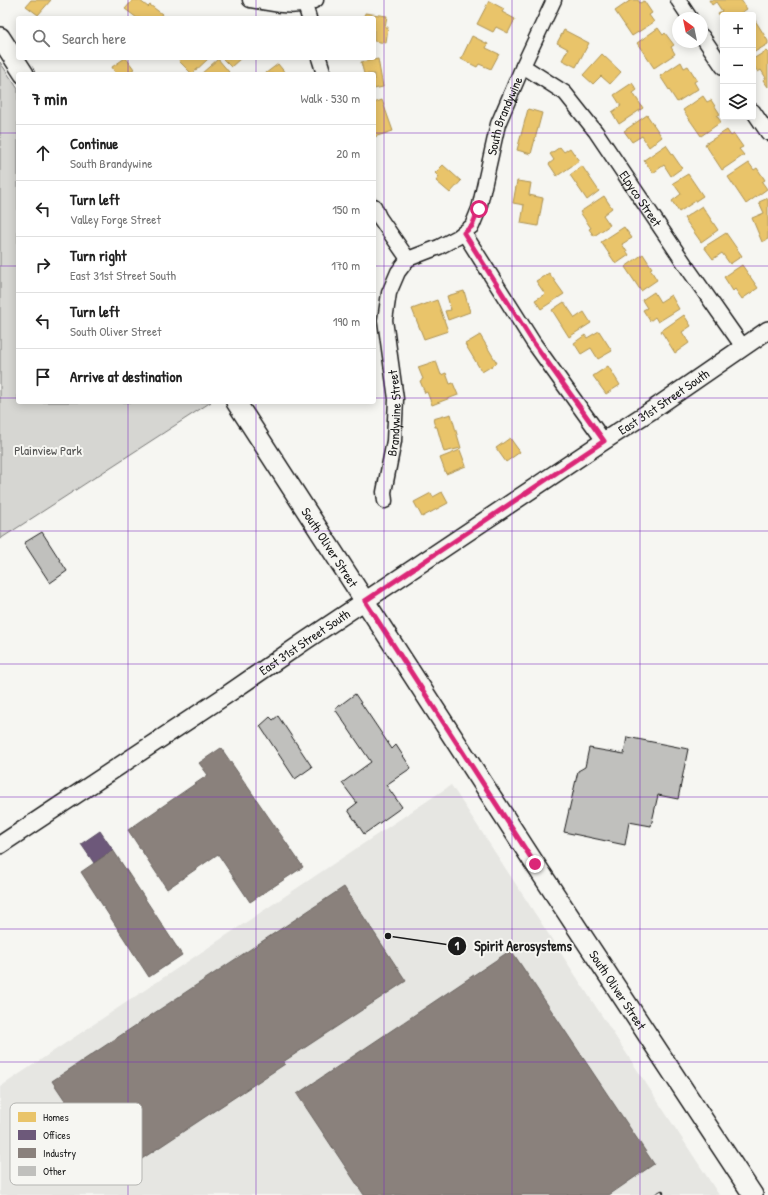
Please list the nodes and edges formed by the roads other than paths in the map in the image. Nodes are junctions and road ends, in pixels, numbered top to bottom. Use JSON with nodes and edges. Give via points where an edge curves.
{"nodes":[{"id":1,"x":250,"y":0,"type":"edge"},
{"id":2,"x":554,"y":0,"type":"edge"},
{"id":3,"x":678,"y":0,"type":"edge"},
{"id":4,"x":310,"y":8,"type":"edge"},
{"id":5,"x":686,"y":12,"type":"edge"},
{"id":6,"x":0,"y":37,"type":"edge"},
{"id":7,"x":708,"y":45,"type":"edge"},
{"id":8,"x":320,"y":60,"type":"edge"},
{"id":9,"x":720,"y":63,"type":"edge"},
{"id":10,"x":523,"y":66,"type":"junction"},
{"id":11,"x":23,"y":72,"type":"edge"},
{"id":12,"x":324,"y":72,"type":"edge"},
{"id":13,"x":756,"y":115,"type":"edge"},
{"id":14,"x":768,"y":133,"type":"edge"},
{"id":15,"x":376,"y":210,"type":"edge"},
{"id":16,"x":464,"y":233,"type":"junction"},
{"id":17,"x":408,"y":259,"type":"junction"},
{"id":18,"x":768,"y":330,"type":"edge"},
{"id":19,"x":743,"y":347,"type":"junction"},
{"id":20,"x":237,"y":404,"type":"edge"},
{"id":21,"x":604,"y":441,"type":"junction"},
{"id":22,"x":385,"y":501,"type":"dead end"},
{"id":23,"x":365,"y":601,"type":"junction"},
{"id":24,"x":0,"y":845,"type":"edge"},
{"id":25,"x":753,"y":1195,"type":"edge"}],
"edges":[{"from":1,"to":4,"type":"street"},
{"from":2,"to":10,"type":"street","name":"South Brandywine"},
{"from":3,"to":5,"type":"street"},
{"from":6,"to":11,"type":"main road"},
{"from":7,"to":9,"type":"street"},
{"from":8,"to":12,"type":"street"},
{"from":10,"to":16,"type":"street","name":"South Brandywine","via":[[498,124],[479,209],[472,226]]},
{"from":10,"to":19,"type":"street","name":"Elpyco Street","via":[[565,93],[596,132]]},
{"from":13,"to":14,"type":"street"},
{"from":15,"to":17,"type":"street"},
{"from":16,"to":17,"type":"street","via":[[439,247]]},
{"from":16,"to":21,"type":"street","via":[[533,342]]},
{"from":17,"to":22,"type":"street","name":"Brandywine Street","via":[[398,272],[389,293],[385,320],[396,399],[394,441],[384,492]]},
{"from":18,"to":19,"type":"street","name":"East 31st Street South"},
{"from":19,"to":21,"type":"street","name":"East 31st Street South"},
{"from":20,"to":23,"type":"main road","name":"South Oliver Street"},
{"from":21,"to":23,"type":"street","name":"East 31st Street South"},
{"from":23,"to":24,"type":"street","name":"East 31st Street South"},
{"from":23,"to":25,"type":"main road","name":"South Oliver Street"}]}
